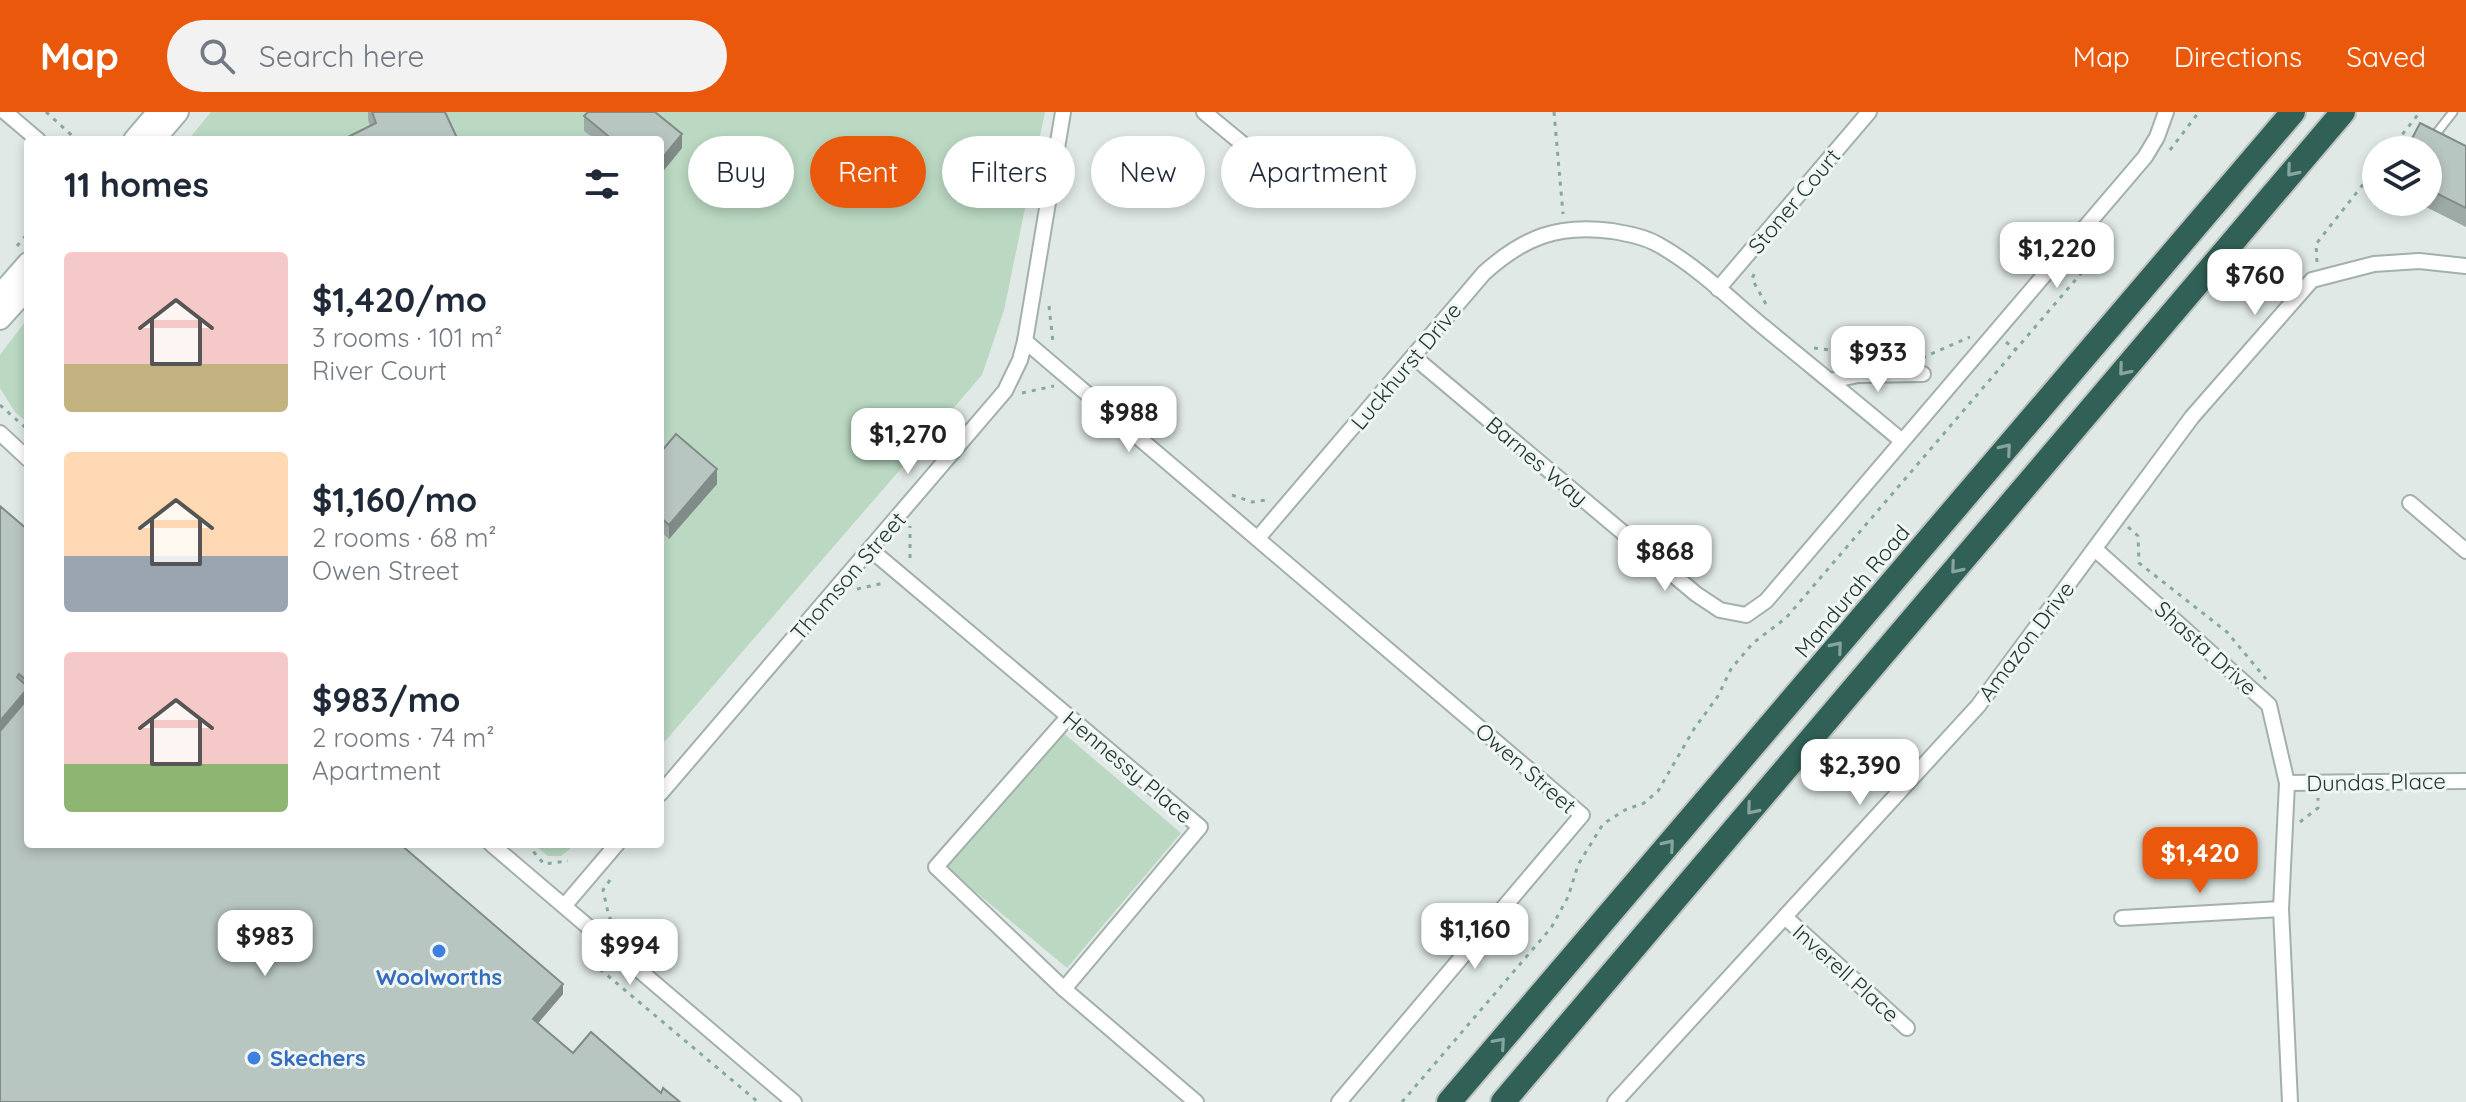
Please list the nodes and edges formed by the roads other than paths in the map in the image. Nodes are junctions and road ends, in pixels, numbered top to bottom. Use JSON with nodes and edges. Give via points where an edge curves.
{"nodes":[{"id":1,"x":5,"y":112,"type":"edge"},
{"id":2,"x":158,"y":112,"type":"edge"},
{"id":3,"x":178,"y":112,"type":"edge"},
{"id":4,"x":1063,"y":112,"type":"edge"},
{"id":5,"x":1204,"y":112,"type":"edge"},
{"id":6,"x":1869,"y":112,"type":"edge"},
{"id":7,"x":2166,"y":112,"type":"edge"},
{"id":8,"x":2293,"y":112,"type":"edge"},
{"id":9,"x":2343,"y":112,"type":"edge"},
{"id":10,"x":2453,"y":112,"type":"edge"},
{"id":11,"x":33,"y":136,"type":"edge"},
{"id":12,"x":137,"y":136,"type":"edge"},
{"id":13,"x":157,"y":136,"type":"edge"},
{"id":14,"x":1233,"y":136,"type":"edge"},
{"id":15,"x":2446,"y":140,"type":"edge"},
{"id":16,"x":2466,"y":266,"type":"edge"},
{"id":17,"x":24,"y":268,"type":"edge"},
{"id":18,"x":1718,"y":289,"type":"junction"},
{"id":19,"x":24,"y":292,"type":"edge"},
{"id":20,"x":0,"y":295,"type":"edge"},
{"id":21,"x":0,"y":319,"type":"edge"},
{"id":22,"x":1025,"y":341,"type":"junction"},
{"id":23,"x":1414,"y":357,"type":"junction"},
{"id":24,"x":1922,"y":366,"type":"road end"},
{"id":25,"x":1830,"y":381,"type":"junction"},
{"id":26,"x":0,"y":433,"type":"edge"},
{"id":27,"x":1902,"y":441,"type":"junction"},
{"id":28,"x":24,"y":455,"type":"edge"},
{"id":29,"x":2410,"y":503,"type":"dead end"},
{"id":30,"x":1258,"y":538,"type":"junction"},
{"id":31,"x":871,"y":550,"type":"junction"},
{"id":32,"x":2096,"y":550,"type":"junction"},
{"id":33,"x":2466,"y":551,"type":"edge"},
{"id":34,"x":1068,"y":717,"type":"junction"},
{"id":35,"x":2466,"y":781,"type":"edge"},
{"id":36,"x":2287,"y":783,"type":"junction"},
{"id":37,"x":664,"y":789,"type":"edge"},
{"id":38,"x":496,"y":848,"type":"edge"},
{"id":39,"x":614,"y":848,"type":"edge"},
{"id":40,"x":565,"y":905,"type":"junction"},
{"id":41,"x":2281,"y":909,"type":"junction"},
{"id":42,"x":1785,"y":917,"type":"junction"},
{"id":43,"x":2122,"y":918,"type":"dead end"},
{"id":44,"x":1064,"y":989,"type":"junction"},
{"id":45,"x":1907,"y":1028,"type":"dead end"},
{"id":46,"x":794,"y":1102,"type":"edge"},
{"id":47,"x":1196,"y":1102,"type":"edge"},
{"id":48,"x":1339,"y":1102,"type":"edge"},
{"id":49,"x":1449,"y":1102,"type":"edge"},
{"id":50,"x":1503,"y":1102,"type":"edge"},
{"id":51,"x":1616,"y":1102,"type":"edge"},
{"id":52,"x":2290,"y":1102,"type":"edge"}],
"edges":[{"from":1,"to":11,"type":"street"},
{"from":2,"to":12,"type":"street"},
{"from":3,"to":13,"type":"street"},
{"from":4,"to":22,"type":"street","name":"Thomson Street"},
{"from":5,"to":14,"type":"street"},
{"from":6,"to":18,"type":"street","name":"Stoner Court"},
{"from":7,"to":27,"type":"street","via":[[2145,157]]},
{"from":49,"to":8,"type":"highway","name":"Mandurah Road","one_way":true},
{"from":9,"to":50,"type":"highway","one_way":true},
{"from":10,"to":15,"type":"lane","via":[[2435,135]]},
{"from":16,"to":32,"type":"street","name":"Amazon Drive","via":[[2374,264],[2312,280],[2192,417]]},
{"from":17,"to":20,"type":"street"},
{"from":18,"to":23,"type":"street","name":"Luckhurst Drive","via":[[1646,239],[1587,228],[1565,230],[1506,253]]},
{"from":18,"to":25,"type":"street","name":"Luckhurst Drive"},
{"from":19,"to":21,"type":"street"},
{"from":22,"to":30,"type":"street"},
{"from":22,"to":31,"type":"street","name":"Thomson Street","via":[[1005,391]]},
{"from":23,"to":27,"type":"street","name":"Barnes Way","via":[[1696,594],[1720,610],[1746,615],[1766,601]]},
{"from":23,"to":30,"type":"street","name":"Luckhurst Drive"},
{"from":24,"to":25,"type":"street"},
{"from":25,"to":27,"type":"street","name":"Luckhurst Drive"},
{"from":26,"to":28,"type":"street"},
{"from":29,"to":33,"type":"street"},
{"from":30,"to":48,"type":"street","name":"Owen Street","via":[[1582,815]]},
{"from":31,"to":34,"type":"street","name":"Hennessy Place"},
{"from":31,"to":37,"type":"street","name":"Thomson Street"},
{"from":32,"to":36,"type":"street","name":"Shasta Drive","via":[[2269,705]]},
{"from":32,"to":42,"type":"street","name":"Amazon Drive","via":[[1978,706]]},
{"from":34,"to":44,"type":"street","via":[[936,867]]},
{"from":34,"to":44,"type":"street","name":"Hennessy Place","via":[[1200,827]]},
{"from":35,"to":36,"type":"street","name":"Dundas Place"},
{"from":36,"to":41,"type":"street","name":"Shasta Drive"},
{"from":38,"to":40,"type":"street"},
{"from":39,"to":40,"type":"street"},
{"from":40,"to":46,"type":"street"},
{"from":41,"to":43,"type":"street"},
{"from":41,"to":52,"type":"street","name":"Shasta Drive"},
{"from":42,"to":45,"type":"street","name":"Inverell Place"},
{"from":42,"to":51,"type":"street","name":"Amazon Drive"},
{"from":44,"to":47,"type":"street"}]}
